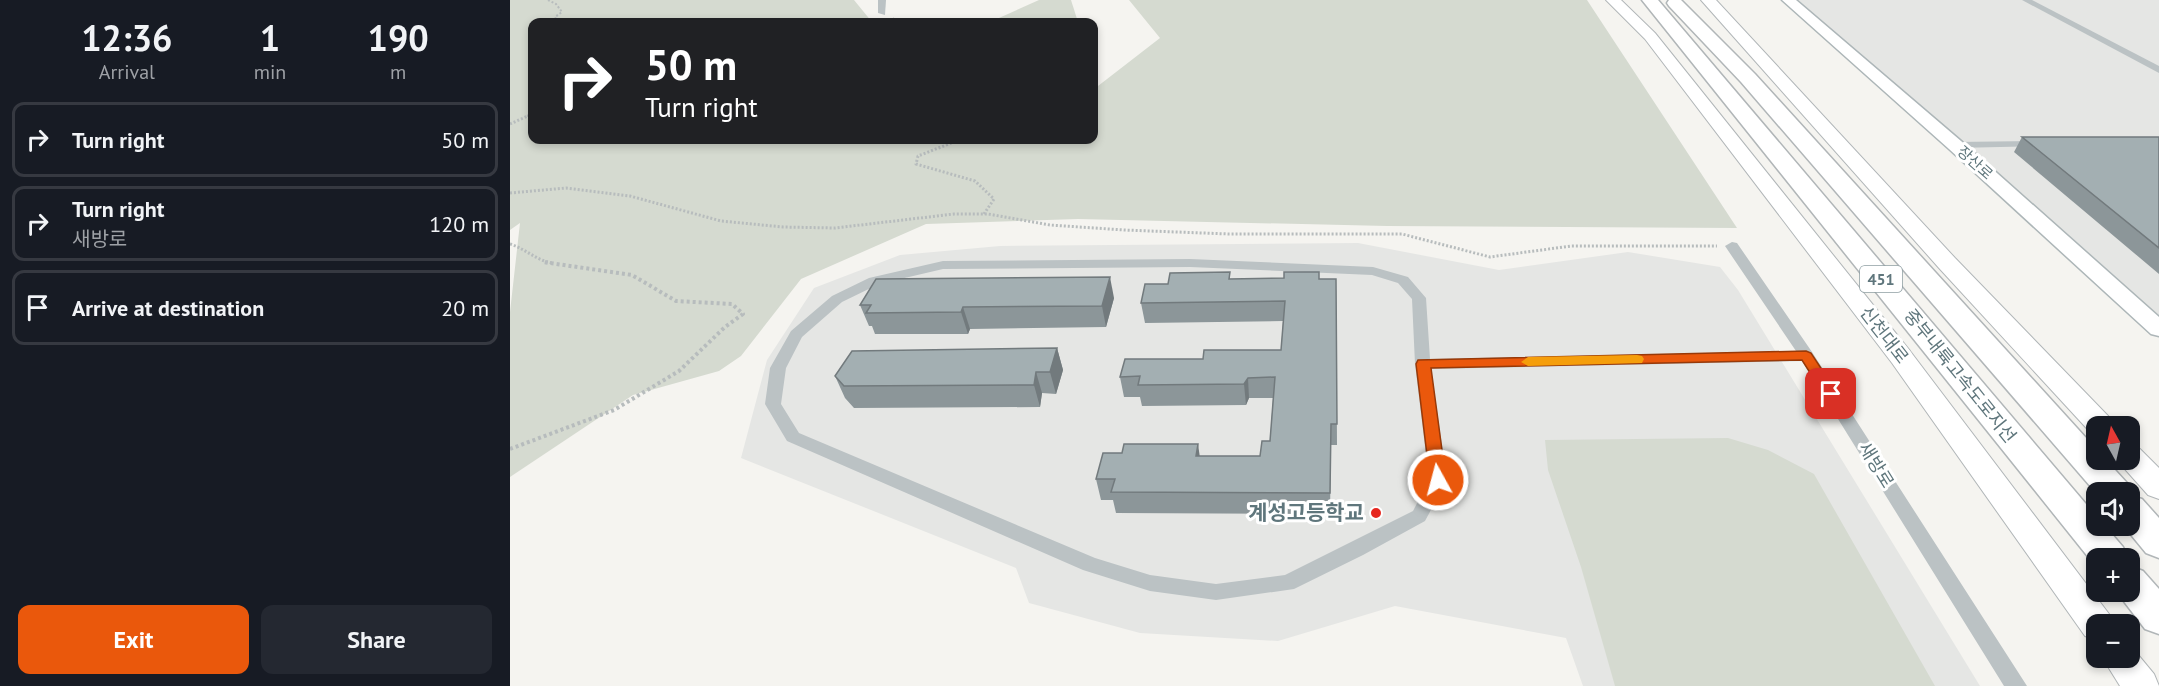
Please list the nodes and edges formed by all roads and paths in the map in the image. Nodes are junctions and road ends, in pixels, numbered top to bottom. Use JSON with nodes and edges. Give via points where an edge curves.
{"nodes":[{"id":1,"x":548,"y":0,"type":"edge"},
{"id":2,"x":882,"y":0,"type":"edge"},
{"id":3,"x":1613,"y":0,"type":"edge"},
{"id":4,"x":1629,"y":0,"type":"edge"},
{"id":5,"x":1650,"y":0,"type":"edge"},
{"id":6,"x":1673,"y":0,"type":"edge"},
{"id":7,"x":1708,"y":0,"type":"edge"},
{"id":8,"x":1788,"y":0,"type":"edge"},
{"id":9,"x":2026,"y":0,"type":"edge"},
{"id":10,"x":882,"y":13,"type":"dead end"},
{"id":11,"x":555,"y":18,"type":"edge"},
{"id":12,"x":1650,"y":36,"type":"junction"},
{"id":13,"x":2159,"y":70,"type":"edge"},
{"id":14,"x":528,"y":116,"type":"edge"},
{"id":15,"x":510,"y":124,"type":"edge"},
{"id":16,"x":950,"y":144,"type":"edge"},
{"id":17,"x":2046,"y":144,"type":"edge"},
{"id":18,"x":1955,"y":145,"type":"junction"},
{"id":19,"x":510,"y":193,"type":"edge"},
{"id":20,"x":984,"y":214,"type":"junction"},
{"id":21,"x":510,"y":244,"type":"edge"},
{"id":22,"x":1732,"y":246,"type":"joint"},
{"id":23,"x":2159,"y":329,"type":"edge"},
{"id":24,"x":1806,"y":356,"type":"junction"},
{"id":25,"x":1423,"y":364,"type":"junction"},
{"id":26,"x":2092,"y":416,"type":"edge"},
{"id":27,"x":510,"y":450,"type":"edge"},
{"id":28,"x":2140,"y":467,"type":"edge"},
{"id":29,"x":2106,"y":482,"type":"edge"},
{"id":30,"x":2159,"y":487,"type":"edge"},
{"id":31,"x":2140,"y":521,"type":"edge"},
{"id":32,"x":2159,"y":543,"type":"edge"},
{"id":33,"x":2102,"y":548,"type":"edge"},
{"id":34,"x":2140,"y":594,"type":"edge"},
{"id":35,"x":2089,"y":614,"type":"edge"},
{"id":36,"x":2159,"y":617,"type":"edge"},
{"id":37,"x":2128,"y":668,"type":"edge"},
{"id":38,"x":2016,"y":686,"type":"edge"},
{"id":39,"x":2141,"y":686,"type":"edge"}],
"edges":[{"from":1,"to":11,"type":"path","via":[[562,12]]},
{"from":2,"to":10,"type":"street"},
{"from":3,"to":12,"type":"highway","name":"신천대로"},
{"from":4,"to":12,"type":"highway"},
{"from":5,"to":33,"type":"highway","name":"중부내륙고속도로지선","number":"451"},
{"from":6,"to":29,"type":"highway","name":"중부내륙고속도로지선","number":"451","via":[[1748,78]]},
{"from":7,"to":26,"type":"highway"},
{"from":8,"to":18,"type":"main road","name":"장산로"},
{"from":9,"to":13,"type":"street"},
{"from":12,"to":35,"type":"highway","name":"신천대로","via":[[1901,357]]},
{"from":14,"to":15,"type":"path"},
{"from":16,"to":20,"type":"path","via":[[918,156],[916,164],[975,181],[994,199]]},
{"from":17,"to":18,"type":"street"},
{"from":18,"to":23,"type":"main road","name":"장산로"},
{"from":19,"to":20,"type":"path","via":[[566,188],[630,196],[721,221],[783,227],[835,228]]},
{"from":20,"to":22,"type":"path","via":[[1050,225],[1124,230],[1402,234],[1490,257],[1571,246]]},
{"from":21,"to":27,"type":"path","via":[[543,262],[632,275],[676,301],[732,304],[742,314],[679,371],[614,410]]},
{"from":22,"to":24,"type":"street","name":"새방로"},
{"from":24,"to":25,"type":"street"},
{"from":24,"to":38,"type":"street","name":"새방로"},
{"from":25,"to":25,"type":"street","via":[[1438,480],[1419,516],[1287,583],[1216,592],[1150,583],[1090,564],[794,437],[773,404],[778,368],[796,334],[837,299],[874,280],[943,265],[1190,263],[1373,271],[1403,280],[1419,297]]},
{"from":28,"to":30,"type":"highway"},
{"from":31,"to":32,"type":"highway"},
{"from":34,"to":36,"type":"highway"},
{"from":37,"to":39,"type":"highway"}]}
